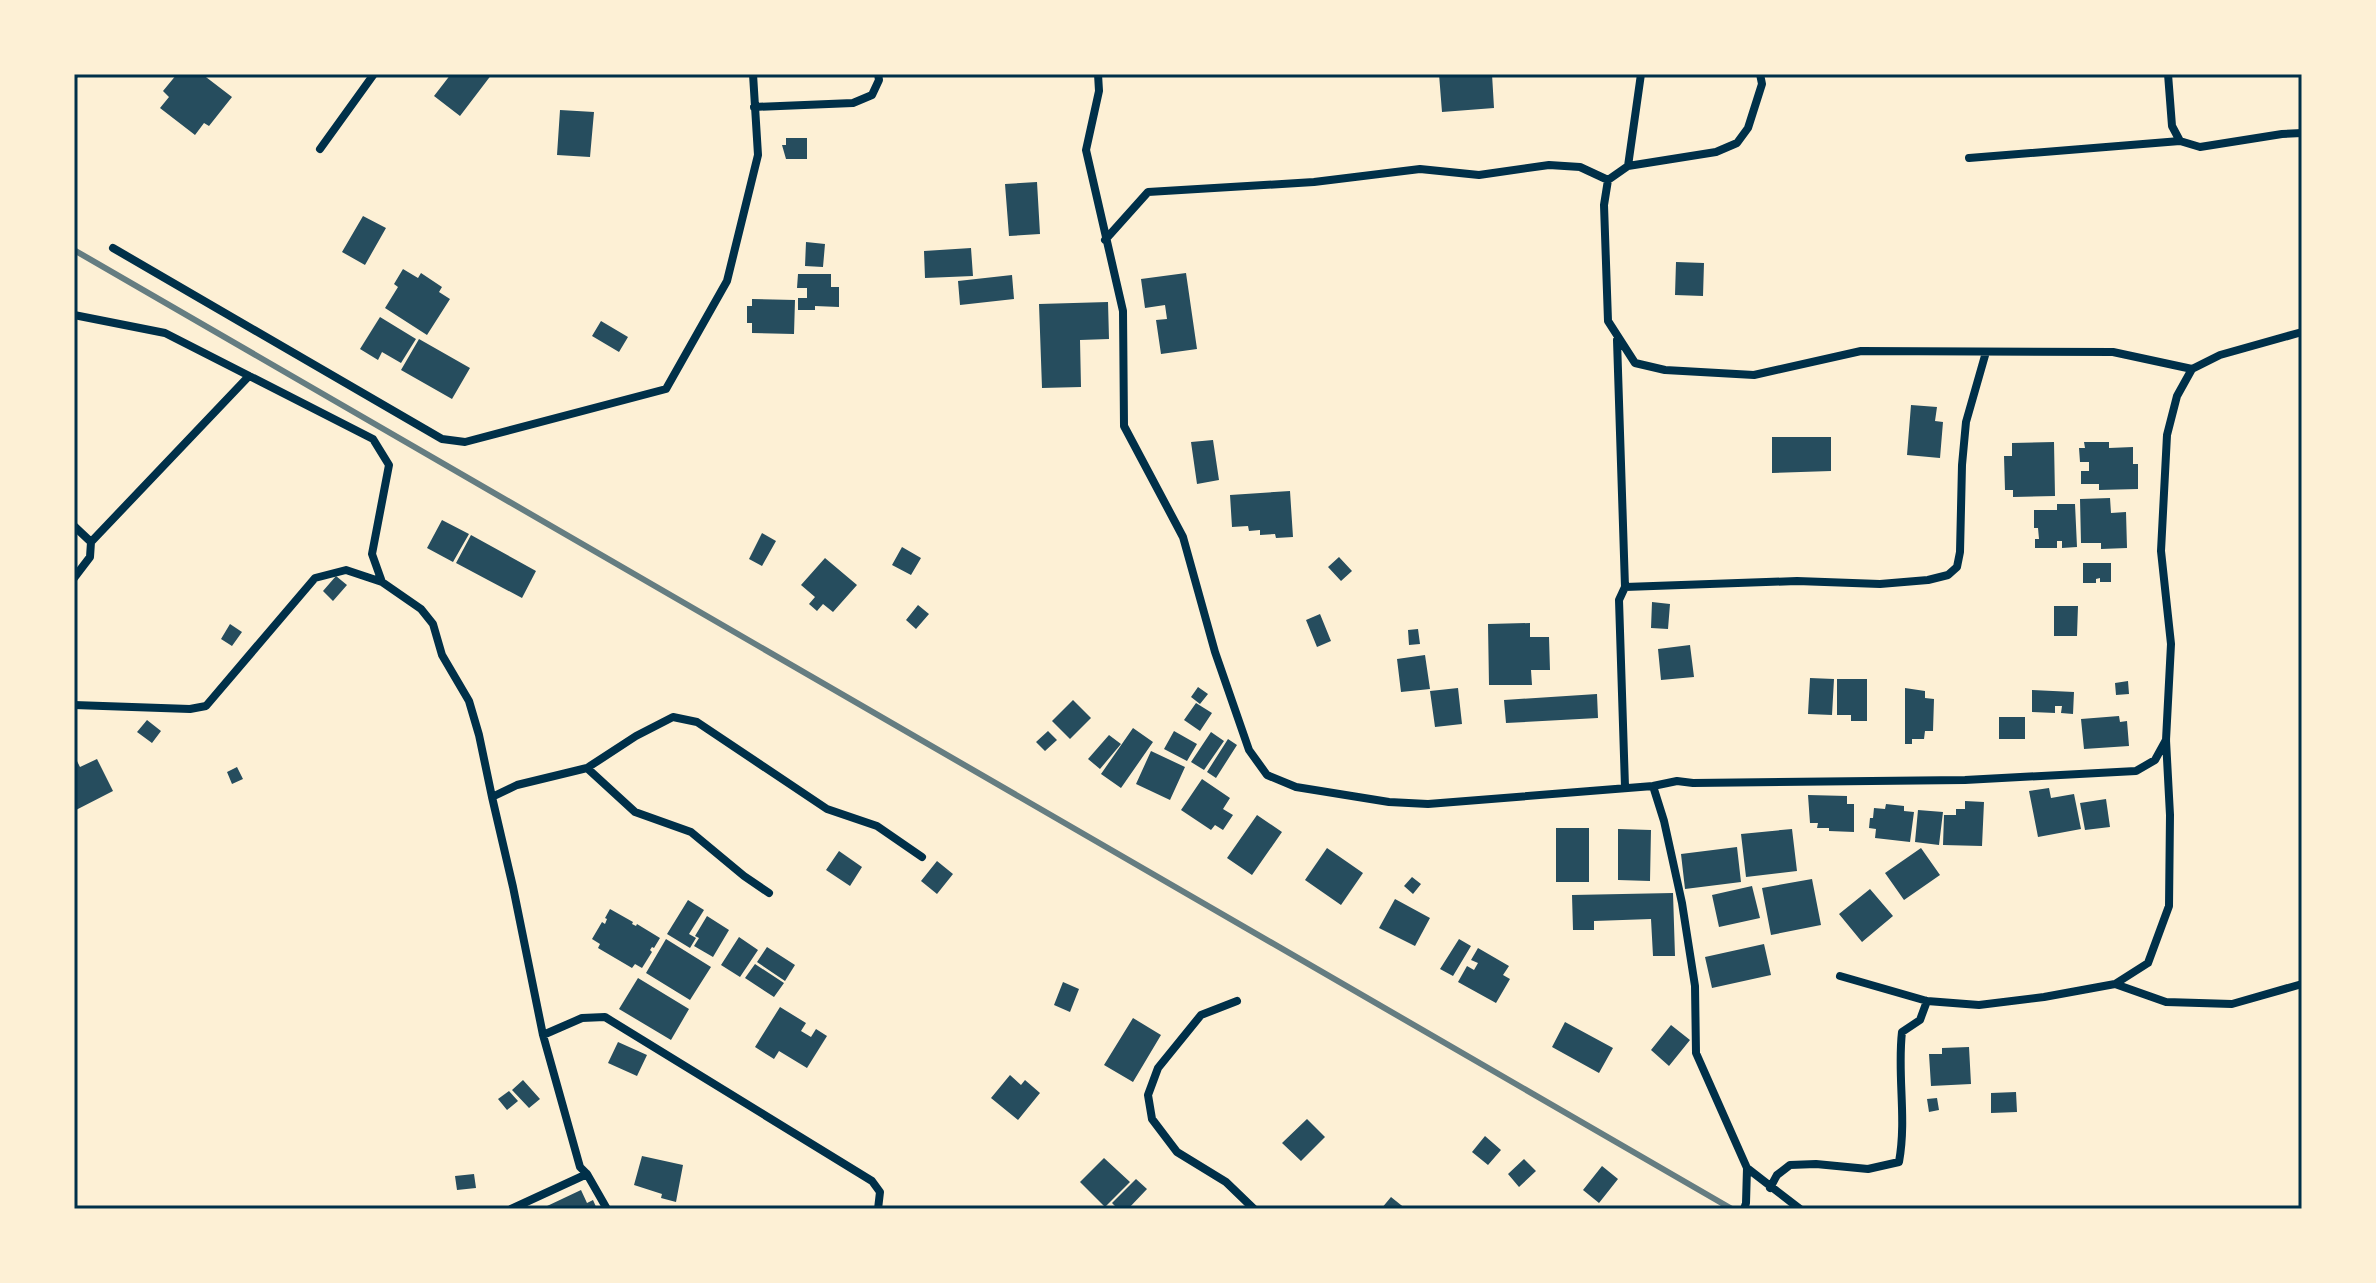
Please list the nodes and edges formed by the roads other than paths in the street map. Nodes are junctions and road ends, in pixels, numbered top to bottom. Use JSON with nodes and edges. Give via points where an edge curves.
{"nodes":[{"id":1,"x":374,"y":74,"type":"edge"},
{"id":2,"x":753,"y":74,"type":"edge"},
{"id":3,"x":878,"y":74,"type":"edge"},
{"id":4,"x":1098,"y":74,"type":"edge"},
{"id":5,"x":1641,"y":74,"type":"edge"},
{"id":6,"x":1760,"y":74,"type":"edge"},
{"id":7,"x":2168,"y":74,"type":"edge"},
{"id":8,"x":754,"y":107,"type":"junction"},
{"id":9,"x":2302,"y":133,"type":"edge"},
{"id":10,"x":2180,"y":141,"type":"junction"},
{"id":11,"x":320,"y":149,"type":"dead end"},
{"id":12,"x":1969,"y":158,"type":"dead end"},
{"id":13,"x":1628,"y":166,"type":"junction"},
{"id":14,"x":1608,"y":180,"type":"junction"},
{"id":15,"x":1105,"y":240,"type":"junction"},
{"id":16,"x":113,"y":248,"type":"dead end"},
{"id":17,"x":74,"y":315,"type":"edge"},
{"id":18,"x":2302,"y":332,"type":"edge"},
{"id":19,"x":1617,"y":339,"type":"junction"},
{"id":20,"x":1986,"y":352,"type":"junction"},
{"id":21,"x":2192,"y":369,"type":"junction"},
{"id":22,"x":249,"y":376,"type":"junction"},
{"id":23,"x":74,"y":526,"type":"edge"},
{"id":24,"x":91,"y":542,"type":"junction"},
{"id":25,"x":74,"y":578,"type":"edge"},
{"id":26,"x":382,"y":582,"type":"junction"},
{"id":27,"x":1625,"y":587,"type":"junction"},
{"id":28,"x":74,"y":705,"type":"edge"},
{"id":29,"x":2166,"y":740,"type":"junction"},
{"id":30,"x":587,"y":768,"type":"junction"},
{"id":31,"x":1653,"y":786,"type":"junction"},
{"id":32,"x":1625,"y":787,"type":"junction"},
{"id":33,"x":492,"y":797,"type":"junction"},
{"id":34,"x":922,"y":857,"type":"dead end"},
{"id":35,"x":769,"y":893,"type":"dead end"},
{"id":36,"x":1840,"y":976,"type":"dead end"},
{"id":37,"x":2115,"y":984,"type":"junction"},
{"id":38,"x":2302,"y":984,"type":"edge"},
{"id":39,"x":1237,"y":1001,"type":"dead end"},
{"id":40,"x":1927,"y":1001,"type":"junction"},
{"id":41,"x":543,"y":1035,"type":"junction"},
{"id":42,"x":1747,"y":1168,"type":"junction"},
{"id":43,"x":587,"y":1174,"type":"junction"},
{"id":44,"x":1770,"y":1188,"type":"junction"},
{"id":45,"x":511,"y":1209,"type":"edge"},
{"id":46,"x":607,"y":1209,"type":"edge"},
{"id":47,"x":878,"y":1209,"type":"edge"},
{"id":48,"x":1254,"y":1209,"type":"edge"},
{"id":49,"x":1744,"y":1209,"type":"edge"},
{"id":50,"x":1800,"y":1209,"type":"edge"}],
"edges":[{"from":1,"to":11,"type":"street"},
{"from":2,"to":8,"type":"street"},
{"from":3,"to":8,"type":"street","via":[[872,95],[853,103]]},
{"from":4,"to":15,"type":"street","via":[[1086,150]]},
{"from":5,"to":13,"type":"street"},
{"from":6,"to":13,"type":"street","via":[[1762,84],[1748,128],[1737,143],[1716,152]]},
{"from":7,"to":10,"type":"street","via":[[2172,126]]},
{"from":8,"to":16,"type":"street","via":[[758,155],[727,281],[666,389],[465,442],[442,439]]},
{"from":9,"to":10,"type":"street","via":[[2200,147]]},
{"from":10,"to":12,"type":"street"},
{"from":13,"to":14,"type":"street"},
{"from":14,"to":15,"type":"street","via":[[1580,167],[1549,165],[1479,175],[1420,169],[1314,182],[1148,192]]},
{"from":14,"to":19,"type":"street","via":[[1608,321]]},
{"from":15,"to":32,"type":"street","via":[[1123,311],[1124,426],[1183,537],[1219,666],[1249,750],[1267,775],[1296,787],[1428,804]]},
{"from":17,"to":22,"type":"street","via":[[165,333]]},
{"from":18,"to":21,"type":"street","via":[[2220,355]]},
{"from":19,"to":20,"type":"street","via":[[1635,363],[1754,375],[1861,351]]},
{"from":19,"to":27,"type":"street"},
{"from":20,"to":21,"type":"street","via":[[2113,352]]},
{"from":20,"to":27,"type":"street","via":[[1965,434],[1960,552],[1957,567],[1948,575],[1880,584]]},
{"from":21,"to":29,"type":"street","via":[[2177,396],[2167,435],[2161,551],[2171,644]]},
{"from":22,"to":24,"type":"street"},
{"from":22,"to":26,"type":"street","via":[[373,439],[389,465],[372,554]]},
{"from":23,"to":24,"type":"street"},
{"from":24,"to":25,"type":"street","via":[[90,557]]},
{"from":26,"to":28,"type":"street","via":[[346,570],[315,578],[206,706]]},
{"from":26,"to":33,"type":"street","via":[[433,624],[442,655],[469,701]]},
{"from":27,"to":32,"type":"street","via":[[1619,600]]},
{"from":29,"to":31,"type":"street","via":[[2155,760],[2136,771],[1965,780],[1677,781]]},
{"from":29,"to":37,"type":"street","via":[[2169,906],[2148,963]]},
{"from":30,"to":33,"type":"street","via":[[517,785]]},
{"from":30,"to":34,"type":"street","via":[[673,717],[697,722],[827,809],[877,826]]},
{"from":30,"to":35,"type":"street","via":[[635,812],[691,832]]},
{"from":31,"to":32,"type":"street"},
{"from":31,"to":42,"type":"street","via":[[1682,903],[1695,986],[1696,1053]]},
{"from":33,"to":41,"type":"street"},
{"from":36,"to":40,"type":"street"},
{"from":37,"to":38,"type":"street","via":[[2166,1002],[2232,1004]]},
{"from":37,"to":40,"type":"street","via":[[1979,1005]]},
{"from":39,"to":48,"type":"street","via":[[1201,1015],[1158,1068],[1148,1095],[1152,1119],[1177,1152],[1226,1182]]},
{"from":40,"to":44,"type":"street","via":[[1920,1020],[1902,1032],[1899,1162],[1868,1169],[1790,1165]]},
{"from":41,"to":43,"type":"street","via":[[580,1167]]},
{"from":41,"to":47,"type":"street","via":[[582,1018],[605,1017],[872,1181],[880,1192]]},
{"from":42,"to":44,"type":"street"},
{"from":42,"to":49,"type":"street"},
{"from":43,"to":45,"type":"street"},
{"from":43,"to":46,"type":"street"},
{"from":44,"to":50,"type":"street"}]}
